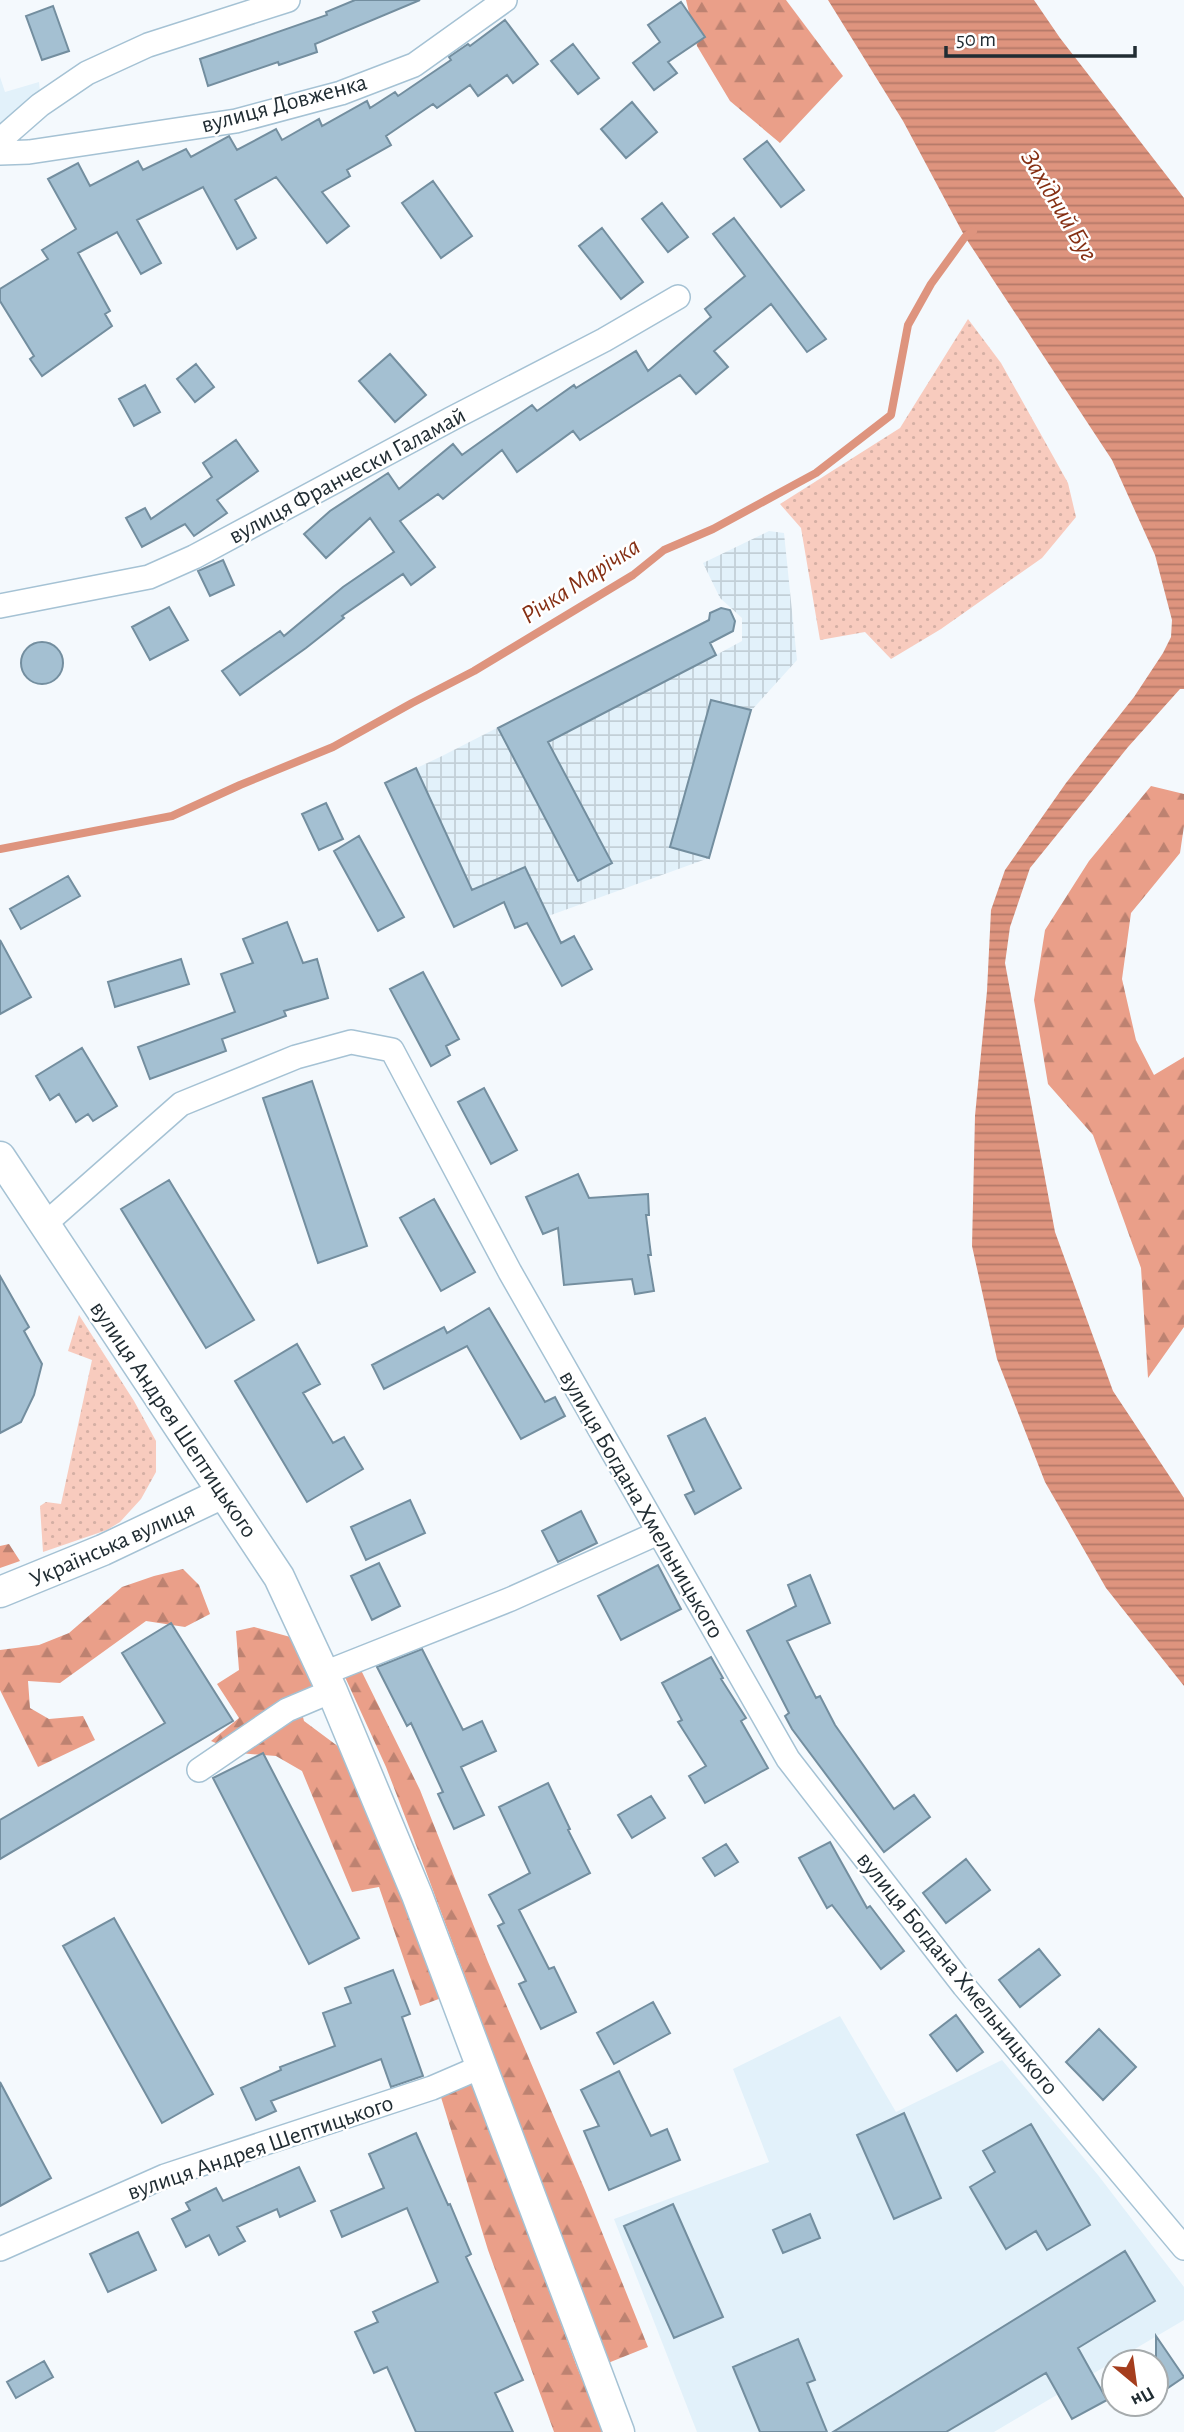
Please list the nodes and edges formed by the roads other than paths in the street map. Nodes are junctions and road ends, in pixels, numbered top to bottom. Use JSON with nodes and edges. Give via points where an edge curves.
{"nodes":[{"id":1,"x":288,"y":0,"type":"edge"},
{"id":2,"x":505,"y":0,"type":"edge"},
{"id":3,"x":229,"y":10,"type":"edge"},
{"id":4,"x":0,"y":140,"type":"edge"},
{"id":5,"x":0,"y":153,"type":"edge"},
{"id":6,"x":678,"y":297,"type":"dead end"},
{"id":7,"x":0,"y":606,"type":"edge"},
{"id":8,"x":0,"y":1157,"type":"edge"},
{"id":9,"x":45,"y":1224,"type":"junction"},
{"id":10,"x":223,"y":1493,"type":"junction"},
{"id":11,"x":658,"y":1533,"type":"junction"},
{"id":12,"x":0,"y":1592,"type":"edge"},
{"id":13,"x":327,"y":1682,"type":"junction"},
{"id":14,"x":199,"y":1770,"type":"dead end"},
{"id":15,"x":483,"y":2066,"type":"junction"},
{"id":16,"x":1184,"y":2248,"type":"edge"},
{"id":17,"x":0,"y":2249,"type":"edge"},
{"id":18,"x":619,"y":2432,"type":"edge"}],
"edges":[{"from":1,"to":3,"type":"street"},
{"from":2,"to":5,"type":"street","name":"вулиця Довженка","via":[[414,65],[341,93],[236,121]]},
{"from":3,"to":4,"type":"street","via":[[87,73]]},
{"from":6,"to":7,"type":"street","name":"вулиця Франчески Галамай","via":[[149,578]]},
{"from":8,"to":9,"type":"street","name":"вулиця Андрея Шептицького"},
{"from":9,"to":10,"type":"street","name":"вулиця Андрея Шептицького"},
{"from":9,"to":11,"type":"street","name":"вулиця Богдана Хмельницького","via":[[181,1104],[296,1057],[351,1042],[393,1050],[510,1272]]},
{"from":10,"to":12,"type":"street","name":"Українська вулиця"},
{"from":10,"to":13,"type":"street","name":"вулиця Андрея Шептицького","via":[[279,1577]]},
{"from":11,"to":13,"type":"street"},
{"from":11,"to":16,"type":"street","name":"вулиця Богдана Хмельницького","via":[[788,1759],[964,1986]]},
{"from":13,"to":14,"type":"street"},
{"from":13,"to":15,"type":"street","name":"вулиця Андрея Шептицького"},
{"from":15,"to":17,"type":"street","name":"вулиця Андрея Шептицького","via":[[432,2088],[165,2176]]},
{"from":15,"to":18,"type":"street","name":"вулиця Андрея Шептицького"}]}
